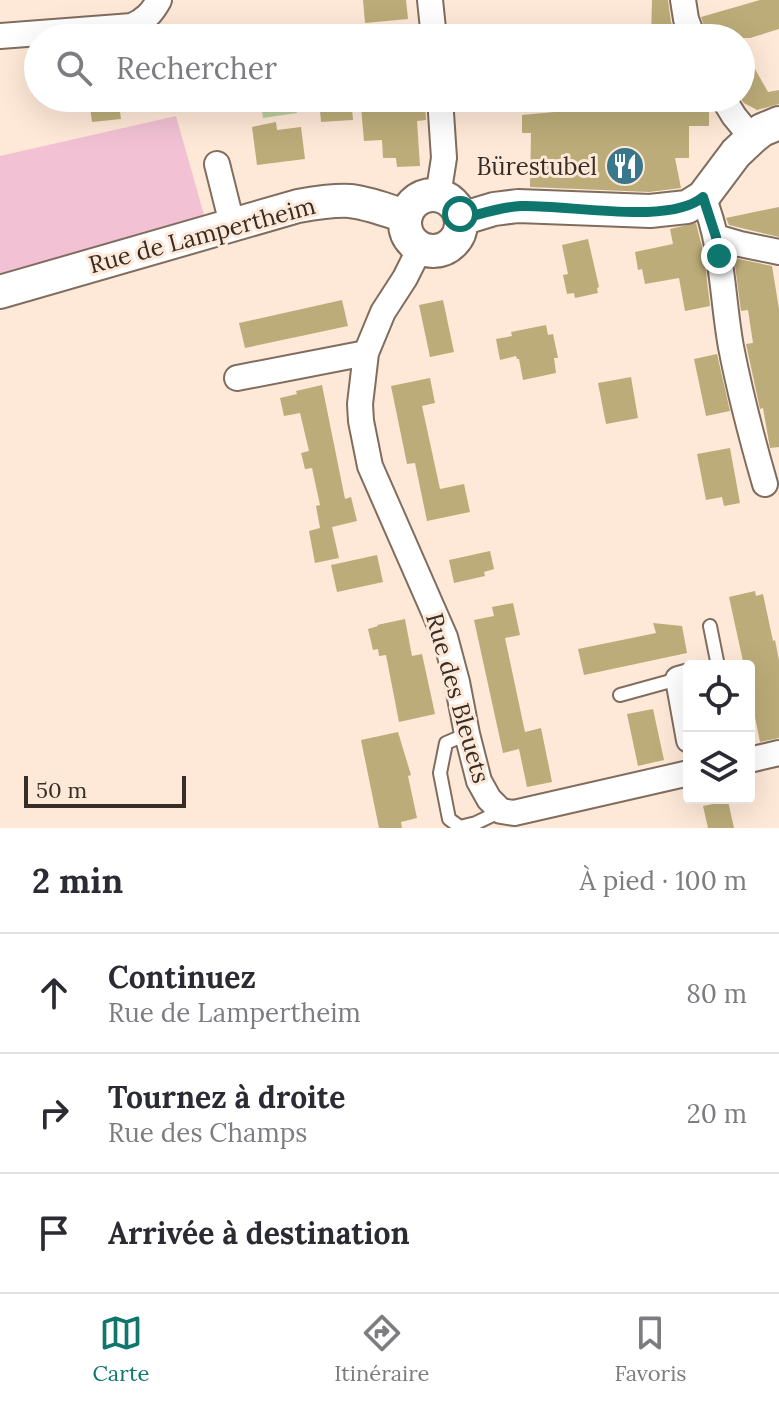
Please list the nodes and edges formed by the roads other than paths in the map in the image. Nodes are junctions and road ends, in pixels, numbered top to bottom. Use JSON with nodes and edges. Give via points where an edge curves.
{"nodes":[{"id":1,"x":159,"y":0,"type":"edge"},
{"id":2,"x":430,"y":0,"type":"edge"},
{"id":3,"x":683,"y":0,"type":"edge"},
{"id":4,"x":135,"y":24,"type":"edge"},
{"id":5,"x":433,"y":24,"type":"edge"},
{"id":6,"x":688,"y":24,"type":"edge"},
{"id":7,"x":24,"y":34,"type":"edge"},
{"id":8,"x":0,"y":36,"type":"edge"},
{"id":9,"x":441,"y":112,"type":"edge"},
{"id":10,"x":732,"y":112,"type":"edge"},
{"id":11,"x":765,"y":131,"type":"edge"},
{"id":12,"x":217,"y":164,"type":"dead end"},
{"id":13,"x":438,"y":196,"type":"junction"},
{"id":14,"x":703,"y":197,"type":"junction"},
{"id":15,"x":406,"y":216,"type":"junction"},
{"id":16,"x":461,"y":219,"type":"junction"},
{"id":17,"x":232,"y":224,"type":"junction"},
{"id":18,"x":716,"y":237,"type":"junction"},
{"id":19,"x":420,"y":248,"type":"junction"},
{"id":20,"x":779,"y":252,"type":"edge"},
{"id":21,"x":0,"y":292,"type":"edge"},
{"id":22,"x":366,"y":353,"type":"junction"},
{"id":23,"x":237,"y":378,"type":"dead end"},
{"id":24,"x":765,"y":484,"type":"dead end"},
{"id":25,"x":710,"y":626,"type":"dead end"},
{"id":26,"x":717,"y":660,"type":"edge"},
{"id":27,"x":683,"y":677,"type":"edge"},
{"id":28,"x":620,"y":695,"type":"dead end"},
{"id":29,"x":467,"y":734,"type":"junction"},
{"id":30,"x":779,"y":753,"type":"edge"},
{"id":31,"x":755,"y":759,"type":"edge"},
{"id":32,"x":683,"y":774,"type":"edge"},
{"id":33,"x":501,"y":811,"type":"junction"}],
"edges":[{"from":1,"to":4,"type":"street"},
{"from":2,"to":5,"type":"street"},
{"from":3,"to":6,"type":"street"},
{"from":7,"to":8,"type":"street"},
{"from":9,"to":13,"type":"street","via":[[444,158]]},
{"from":10,"to":11,"type":"street"},
{"from":11,"to":14,"type":"main road","via":[[736,153]]},
{"from":12,"to":17,"type":"street"},
{"from":13,"to":15,"type":"main road","via":[[414,202]]},
{"from":13,"to":16,"type":"main road","via":[[454,204]]},
{"from":14,"to":16,"type":"main road","via":[[671,210],[518,206]]},
{"from":14,"to":18,"type":"street"},
{"from":15,"to":17,"type":"main road","name":"Rue de Lampertheim","via":[[349,201],[323,202]]},
{"from":15,"to":19,"type":"main road","via":[[407,232]]},
{"from":16,"to":19,"type":"main road","via":[[452,244],[432,251]]},
{"from":17,"to":21,"type":"main road","name":"Rue de Lampertheim"},
{"from":18,"to":20,"type":"street"},
{"from":18,"to":24,"type":"street","via":[[731,346]]},
{"from":19,"to":22,"type":"street","name":"Rue des Bleuets"},
{"from":22,"to":23,"type":"street"},
{"from":22,"to":29,"type":"street","name":"Rue des Bleuets","via":[[360,404],[370,466],[445,637]]},
{"from":25,"to":26,"type":"lane"},
{"from":27,"to":28,"type":"lane"},
{"from":29,"to":33,"type":"street","name":"Rue des Bleuets","via":[[479,781]]},
{"from":29,"to":33,"type":"lane","via":[[446,743],[440,773],[449,819],[460,827]]},
{"from":30,"to":31,"type":"street"},
{"from":32,"to":33,"type":"street","name":"Rue des Bleuets","via":[[514,813]]}]}
